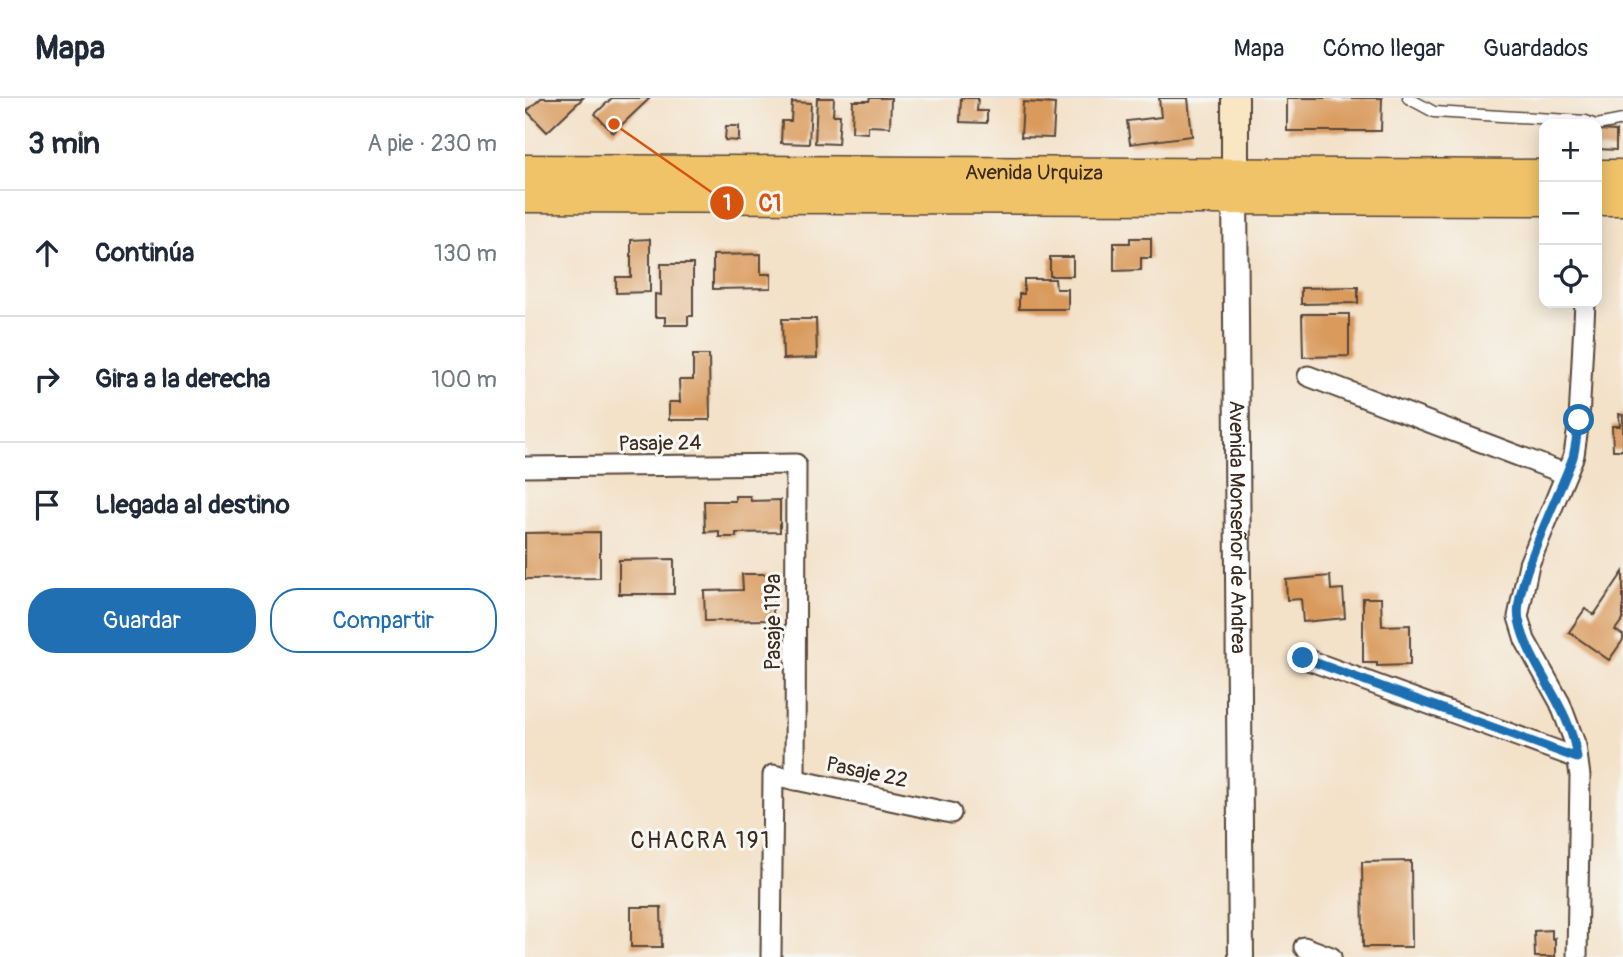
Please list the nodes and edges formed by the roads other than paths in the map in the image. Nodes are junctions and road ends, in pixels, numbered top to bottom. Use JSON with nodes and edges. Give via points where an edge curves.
{"nodes":[{"id":1,"x":1235,"y":98,"type":"edge"},
{"id":2,"x":1408,"y":98,"type":"edge"},
{"id":3,"x":1552,"y":119,"type":"edge"},
{"id":4,"x":1623,"y":120,"type":"edge"},
{"id":5,"x":1602,"y":123,"type":"edge"},
{"id":6,"x":525,"y":170,"type":"edge"},
{"id":7,"x":1539,"y":175,"type":"edge"},
{"id":8,"x":1602,"y":175,"type":"edge"},
{"id":9,"x":1623,"y":175,"type":"edge"},
{"id":10,"x":1235,"y":188,"type":"junction"},
{"id":11,"x":525,"y":197,"type":"edge"},
{"id":12,"x":1539,"y":200,"type":"edge"},
{"id":13,"x":1602,"y":200,"type":"edge"},
{"id":14,"x":1623,"y":200,"type":"edge"},
{"id":15,"x":1585,"y":308,"type":"edge"},
{"id":16,"x":1308,"y":376,"type":"dead end"},
{"id":17,"x":796,"y":464,"type":"joint"},
{"id":18,"x":525,"y":467,"type":"edge"},
{"id":19,"x":1566,"y":474,"type":"junction"},
{"id":20,"x":1303,"y":658,"type":"dead end"},
{"id":21,"x":1577,"y":758,"type":"junction"},
{"id":22,"x":795,"y":780,"type":"junction"},
{"id":23,"x":951,"y":813,"type":"dead end"},
{"id":24,"x":1304,"y":947,"type":"dead end"},
{"id":25,"x":771,"y":957,"type":"edge"},
{"id":26,"x":1241,"y":957,"type":"edge"},
{"id":27,"x":1331,"y":957,"type":"edge"},
{"id":28,"x":1577,"y":957,"type":"edge"}],
"edges":[{"from":1,"to":10,"type":"main road","name":"Avenida Monseñor de Andrea"},
{"from":2,"to":3,"type":"lane","via":[[1434,112]]},
{"from":4,"to":5,"type":"lane"},
{"from":6,"to":10,"type":"main road","name":"Avenida Urquiza"},
{"from":7,"to":10,"type":"main road","name":"Avenida Urquiza"},
{"from":8,"to":9,"type":"main road"},
{"from":10,"to":11,"type":"main road","name":"Avenida Urquiza"},
{"from":10,"to":12,"type":"main road","name":"Avenida Urquiza"},
{"from":10,"to":26,"type":"street","name":"Avenida Monseñor de Andrea"},
{"from":13,"to":14,"type":"main road"},
{"from":15,"to":19,"type":"street","via":[[1579,420]]},
{"from":16,"to":19,"type":"street"},
{"from":17,"to":18,"type":"street","name":"Pasaje 24"},
{"from":17,"to":22,"type":"street","name":"Pasaje 119a"},
{"from":19,"to":21,"type":"street","via":[[1529,564],[1518,617],[1525,640],[1560,703]]},
{"from":20,"to":21,"type":"street"},
{"from":21,"to":28,"type":"street"},
{"from":22,"to":23,"type":"street","name":"Pasaje 22"},
{"from":22,"to":25,"type":"street","name":"Pasaje 22","via":[[773,775]]},
{"from":24,"to":27,"type":"street"}]}
